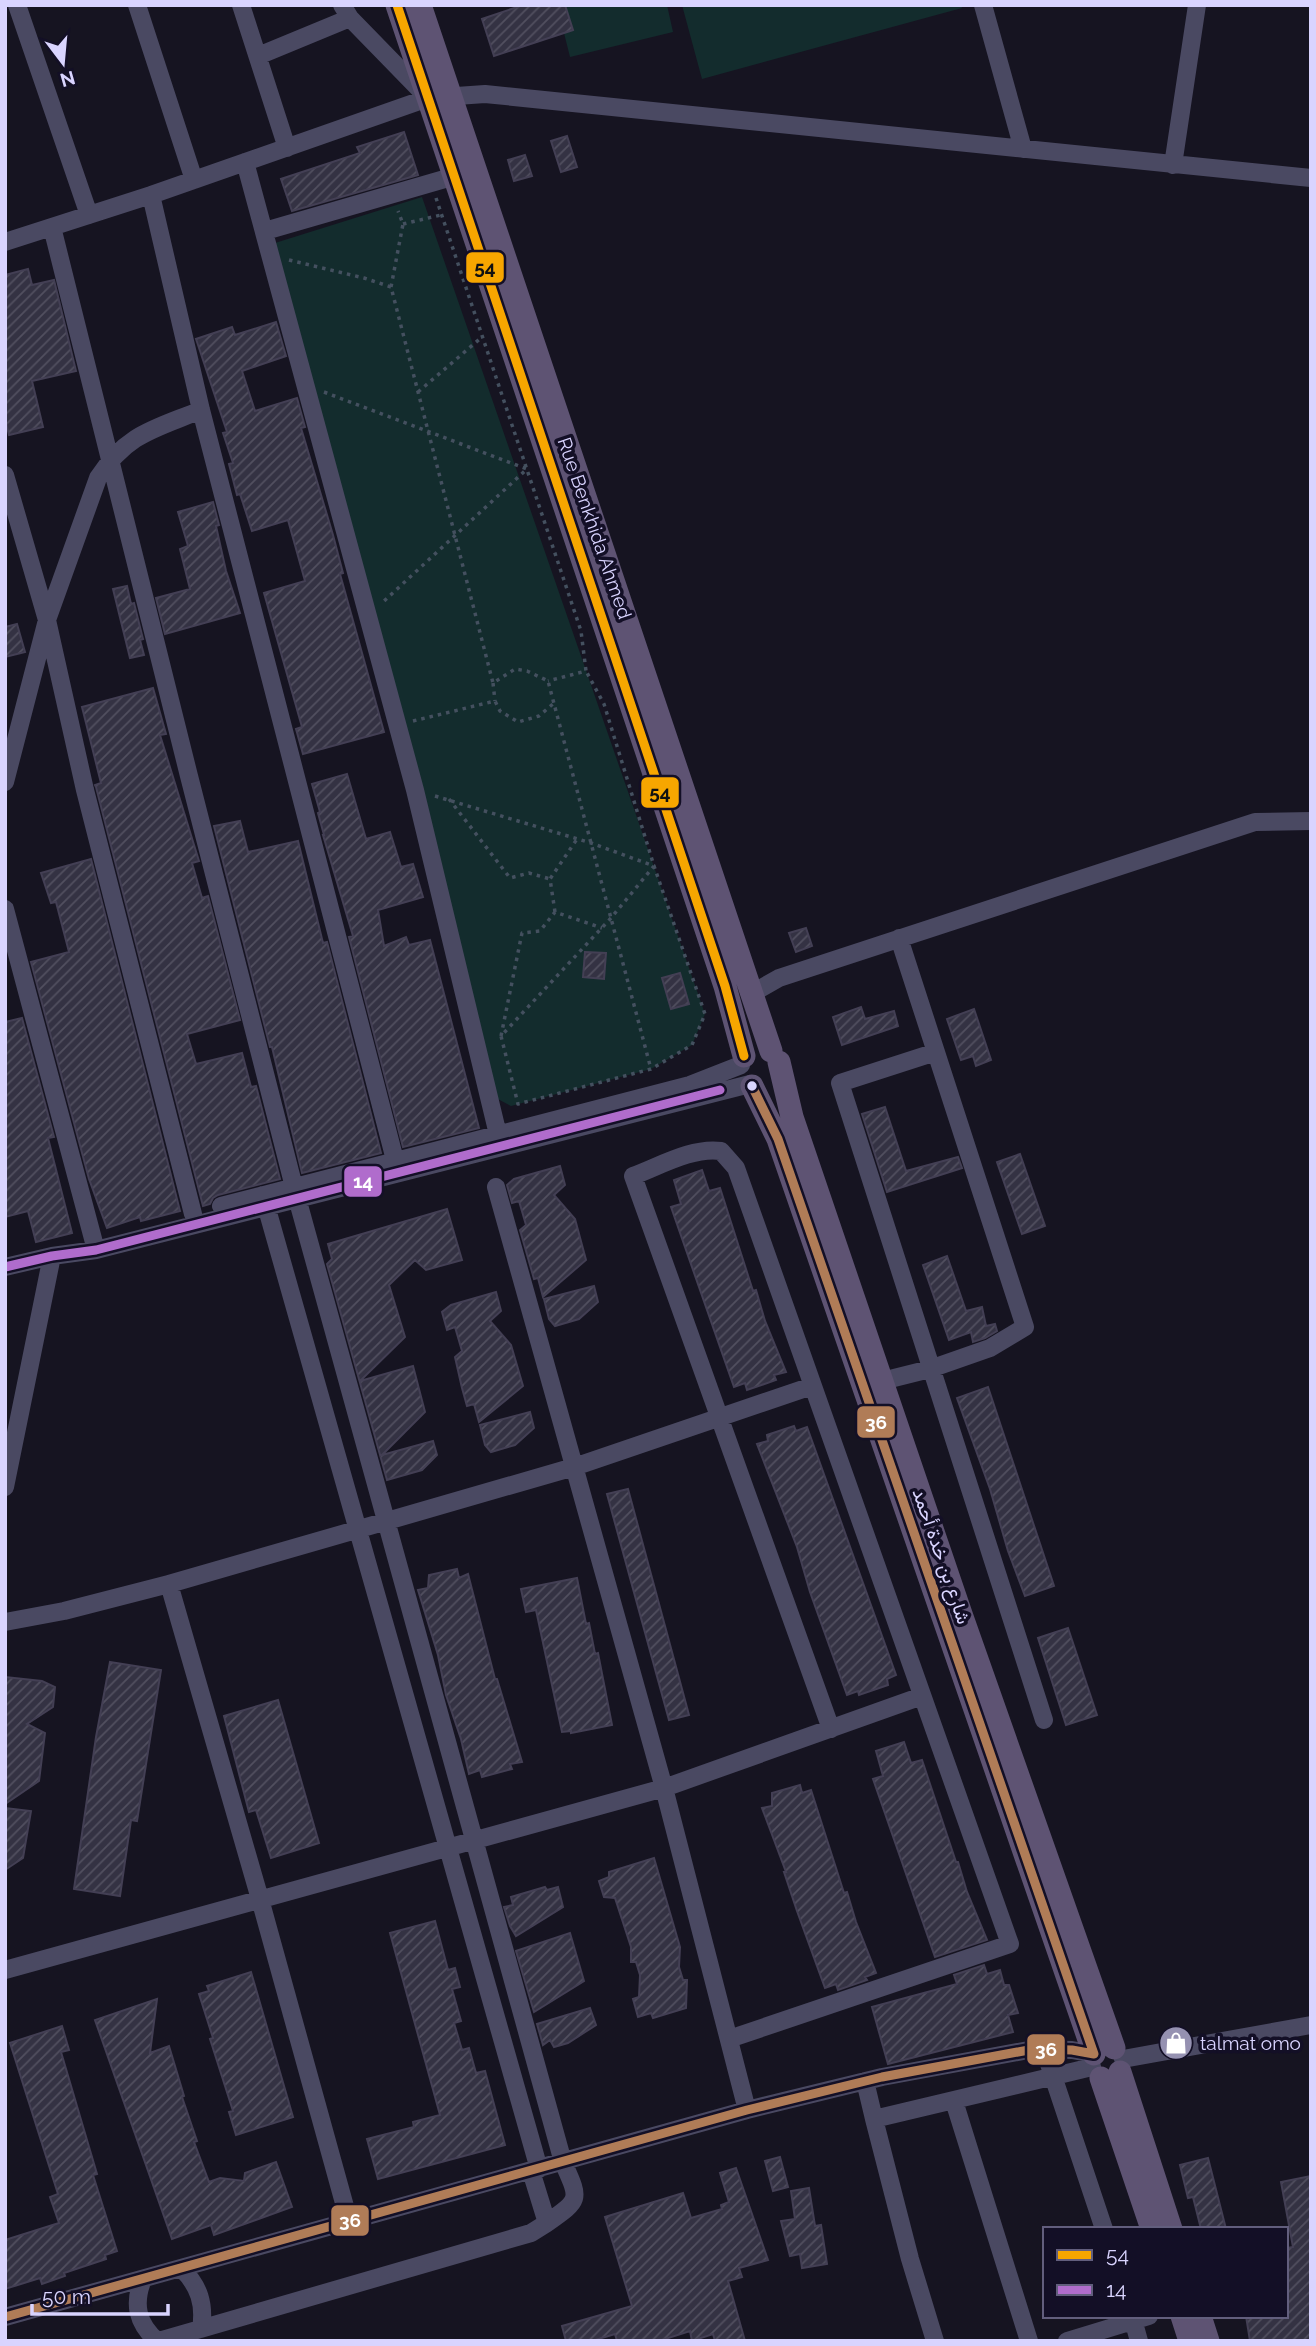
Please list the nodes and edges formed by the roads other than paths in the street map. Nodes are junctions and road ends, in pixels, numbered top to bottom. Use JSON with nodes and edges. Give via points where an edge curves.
{"nodes":[{"id":1,"x":17,"y":5,"type":"edge"},
{"id":2,"x":138,"y":5,"type":"edge"},
{"id":3,"x":242,"y":5,"type":"edge"},
{"id":4,"x":397,"y":5,"type":"edge"},
{"id":5,"x":420,"y":5,"type":"edge"},
{"id":6,"x":983,"y":5,"type":"edge"},
{"id":7,"x":1197,"y":5,"type":"edge"},
{"id":8,"x":346,"y":12,"type":"edge"},
{"id":9,"x":258,"y":56,"type":"junction"},
{"id":10,"x":439,"y":97,"type":"junction"},
{"id":11,"x":287,"y":148,"type":"junction"},
{"id":12,"x":1023,"y":149,"type":"junction"},
{"id":13,"x":245,"y":162,"type":"junction"},
{"id":14,"x":1173,"y":165,"type":"junction"},
{"id":15,"x":454,"y":176,"type":"junction"},
{"id":16,"x":1311,"y":178,"type":"edge"},
{"id":17,"x":194,"y":180,"type":"junction"},
{"id":18,"x":151,"y":195,"type":"junction"},
{"id":19,"x":89,"y":215,"type":"junction"},
{"id":20,"x":52,"y":227,"type":"junction"},
{"id":21,"x":265,"y":231,"type":"junction"},
{"id":22,"x":5,"y":242,"type":"edge"},
{"id":23,"x":201,"y":411,"type":"junction"},
{"id":24,"x":110,"y":459,"type":"junction"},
{"id":25,"x":5,"y":475,"type":"edge"},
{"id":26,"x":47,"y":620,"type":"junction"},
{"id":27,"x":5,"y":782,"type":"edge"},
{"id":28,"x":1311,"y":821,"type":"edge"},
{"id":29,"x":5,"y":909,"type":"edge"},
{"id":30,"x":899,"y":938,"type":"junction"},
{"id":31,"x":751,"y":994,"type":"junction"},
{"id":32,"x":936,"y":1052,"type":"junction"},
{"id":33,"x":775,"y":1056,"type":"junction"},
{"id":34,"x":747,"y":1073,"type":"junction"},
{"id":35,"x":500,"y":1140,"type":"junction"},
{"id":36,"x":395,"y":1160,"type":"junction"},
{"id":37,"x":496,"y":1187,"type":"dead end"},
{"id":38,"x":296,"y":1193,"type":"junction"},
{"id":39,"x":265,"y":1201,"type":"junction"},
{"id":40,"x":205,"y":1215,"type":"junction"},
{"id":41,"x":95,"y":1245,"type":"junction"},
{"id":42,"x":52,"y":1256,"type":"junction"},
{"id":43,"x":5,"y":1267,"type":"edge"},
{"id":44,"x":930,"y":1369,"type":"junction"},
{"id":45,"x":882,"y":1381,"type":"junction"},
{"id":46,"x":813,"y":1385,"type":"junction"},
{"id":47,"x":719,"y":1417,"type":"junction"},
{"id":48,"x":574,"y":1467,"type":"junction"},
{"id":49,"x":5,"y":1487,"type":"edge"},
{"id":50,"x":387,"y":1522,"type":"junction"},
{"id":51,"x":359,"y":1530,"type":"junction"},
{"id":52,"x":169,"y":1584,"type":"junction"},
{"id":53,"x":5,"y":1622,"type":"edge"},
{"id":54,"x":922,"y":1696,"type":"junction"},
{"id":55,"x":1044,"y":1720,"type":"dead end"},
{"id":56,"x":831,"y":1729,"type":"junction"},
{"id":57,"x":664,"y":1788,"type":"junction"},
{"id":58,"x":474,"y":1839,"type":"junction"},
{"id":59,"x":449,"y":1847,"type":"junction"},
{"id":60,"x":261,"y":1899,"type":"junction"},
{"id":61,"x":5,"y":1970,"type":"edge"},
{"id":62,"x":1311,"y":2025,"type":"edge"},
{"id":63,"x":729,"y":2039,"type":"junction"},
{"id":64,"x":1044,"y":2049,"type":"junction"},
{"id":65,"x":1107,"y":2063,"type":"junction"},
{"id":66,"x":1054,"y":2076,"type":"junction"},
{"id":67,"x":864,"y":2081,"type":"junction"},
{"id":68,"x":954,"y":2101,"type":"junction"},
{"id":69,"x":747,"y":2110,"type":"junction"},
{"id":70,"x":874,"y":2119,"type":"junction"},
{"id":71,"x":563,"y":2162,"type":"junction"},
{"id":72,"x":535,"y":2170,"type":"junction"},
{"id":73,"x":349,"y":2221,"type":"junction"},
{"id":74,"x":547,"y":2222,"type":"junction"},
{"id":75,"x":1103,"y":2227,"type":"edge"},
{"id":76,"x":1151,"y":2227,"type":"edge"},
{"id":77,"x":1170,"y":2227,"type":"edge"},
{"id":78,"x":182,"y":2269,"type":"junction"},
{"id":79,"x":143,"y":2280,"type":"junction"},
{"id":80,"x":5,"y":2317,"type":"edge"},
{"id":81,"x":1138,"y":2318,"type":"edge"},
{"id":82,"x":1183,"y":2318,"type":"edge"},
{"id":83,"x":1201,"y":2318,"type":"edge"},
{"id":84,"x":201,"y":2329,"type":"junction"},
{"id":85,"x":158,"y":2341,"type":"edge"},
{"id":86,"x":934,"y":2341,"type":"edge"},
{"id":87,"x":1029,"y":2341,"type":"edge"},
{"id":88,"x":1067,"y":2341,"type":"edge"},
{"id":89,"x":1139,"y":2341,"type":"edge"},
{"id":90,"x":1190,"y":2341,"type":"edge"},
{"id":91,"x":1208,"y":2341,"type":"edge"}],
"edges":[{"from":1,"to":19,"type":"street"},
{"from":2,"to":17,"type":"street"},
{"from":3,"to":9,"type":"street"},
{"from":4,"to":10,"type":"main road"},
{"from":5,"to":10,"type":"main road","name":"Rue Benkhida Ahmed"},
{"from":6,"to":12,"type":"street"},
{"from":7,"to":14,"type":"street"},
{"from":8,"to":9,"type":"street"},
{"from":8,"to":10,"type":"street"},
{"from":9,"to":11,"type":"street"},
{"from":10,"to":11,"type":"street"},
{"from":10,"to":12,"type":"street","via":[[512,96]]},
{"from":10,"to":15,"type":"main road"},
{"from":10,"to":31,"type":"main road","name":"Rue Benkhida Ahmed"},
{"from":11,"to":13,"type":"street"},
{"from":12,"to":14,"type":"street"},
{"from":13,"to":17,"type":"street"},
{"from":13,"to":21,"type":"street"},
{"from":14,"to":16,"type":"street"},
{"from":15,"to":21,"type":"street"},
{"from":15,"to":34,"type":"main road","via":[[725,986]]},
{"from":17,"to":18,"type":"street"},
{"from":18,"to":19,"type":"street"},
{"from":18,"to":23,"type":"street"},
{"from":19,"to":20,"type":"street"},
{"from":20,"to":22,"type":"street"},
{"from":20,"to":24,"type":"street"},
{"from":21,"to":35,"type":"street","via":[[415,790]]},
{"from":23,"to":24,"type":"street","via":[[138,435]]},
{"from":23,"to":36,"type":"street"},
{"from":24,"to":26,"type":"street","via":[[89,499]]},
{"from":24,"to":38,"type":"street"},
{"from":25,"to":26,"type":"street"},
{"from":26,"to":27,"type":"street"},
{"from":26,"to":40,"type":"street","via":[[85,790]]},
{"from":28,"to":30,"type":"street","via":[[1255,822]]},
{"from":29,"to":41,"type":"street"},
{"from":30,"to":31,"type":"street","via":[[779,978]]},
{"from":30,"to":32,"type":"street"},
{"from":31,"to":33,"type":"main road","name":"Rue Benkhida Ahmed"},
{"from":32,"to":44,"type":"street","via":[[1025,1327],[990,1348]]},
{"from":32,"to":44,"type":"street","via":[[840,1083]]},
{"from":33,"to":34,"type":"main road","via":[[765,1049],[753,1049]]},
{"from":33,"to":34,"type":"main road","via":[[778,1074],[771,1084],[765,1086]]},
{"from":33,"to":45,"type":"main road","name":"شارع بن خدة أحمد"},
{"from":34,"to":35,"type":"street","via":[[690,1084]]},
{"from":34,"to":65,"type":"main road","via":[[778,1139]]},
{"from":35,"to":36,"type":"street"},
{"from":35,"to":38,"type":"street"},
{"from":36,"to":38,"type":"street"},
{"from":37,"to":48,"type":"street"},
{"from":38,"to":39,"type":"street"},
{"from":38,"to":50,"type":"street"},
{"from":39,"to":40,"type":"street"},
{"from":39,"to":51,"type":"street"},
{"from":40,"to":41,"type":"street"},
{"from":41,"to":42,"type":"street"},
{"from":42,"to":43,"type":"street"},
{"from":42,"to":49,"type":"street"},
{"from":44,"to":45,"type":"street"},
{"from":44,"to":55,"type":"street"},
{"from":45,"to":65,"type":"main road","name":"شارع بن خدة أحمد"},
{"from":46,"to":47,"type":"street"},
{"from":46,"to":47,"type":"street","via":[[736,1168],[721,1151],[709,1149],[680,1158],[633,1176]]},
{"from":46,"to":54,"type":"street"},
{"from":47,"to":48,"type":"street"},
{"from":47,"to":56,"type":"street"},
{"from":48,"to":50,"type":"street"},
{"from":48,"to":57,"type":"street"},
{"from":50,"to":51,"type":"street"},
{"from":50,"to":58,"type":"street"},
{"from":51,"to":52,"type":"street"},
{"from":51,"to":59,"type":"street"},
{"from":52,"to":53,"type":"street"},
{"from":52,"to":60,"type":"street"},
{"from":54,"to":56,"type":"street"},
{"from":54,"to":63,"type":"street","via":[[1010,1944]]},
{"from":56,"to":57,"type":"street"},
{"from":57,"to":58,"type":"street"},
{"from":57,"to":63,"type":"street"},
{"from":58,"to":59,"type":"street"},
{"from":58,"to":71,"type":"street"},
{"from":59,"to":60,"type":"street"},
{"from":59,"to":72,"type":"street"},
{"from":60,"to":61,"type":"street"},
{"from":60,"to":73,"type":"street"},
{"from":62,"to":65,"type":"street"},
{"from":63,"to":69,"type":"street"},
{"from":64,"to":65,"type":"street","via":[[1072,2050]]},
{"from":64,"to":66,"type":"street"},
{"from":64,"to":67,"type":"street"},
{"from":65,"to":66,"type":"street"},
{"from":65,"to":76,"type":"main road"},
{"from":65,"to":77,"type":"main road","name":"شارع بن خدة أحمد"},
{"from":66,"to":68,"type":"street"},
{"from":66,"to":75,"type":"street"},
{"from":67,"to":69,"type":"street"},
{"from":67,"to":70,"type":"street"},
{"from":68,"to":70,"type":"street"},
{"from":68,"to":87,"type":"street"},
{"from":69,"to":71,"type":"street"},
{"from":70,"to":86,"type":"street"},
{"from":71,"to":72,"type":"street"},
{"from":71,"to":74,"type":"street","via":[[576,2193],[574,2203]]},
{"from":72,"to":73,"type":"street"},
{"from":72,"to":74,"type":"street"},
{"from":73,"to":78,"type":"street"},
{"from":74,"to":84,"type":"street","via":[[508,2241]]},
{"from":78,"to":79,"type":"street"},
{"from":78,"to":84,"type":"street","via":[[202,2303]]},
{"from":79,"to":80,"type":"street"},
{"from":79,"to":85,"type":"street","via":[[137,2306],[140,2320]]},
{"from":81,"to":88,"type":"street"},
{"from":81,"to":89,"type":"street"},
{"from":82,"to":90,"type":"main road"},
{"from":83,"to":91,"type":"main road"},
{"from":84,"to":85,"type":"street"}]}
